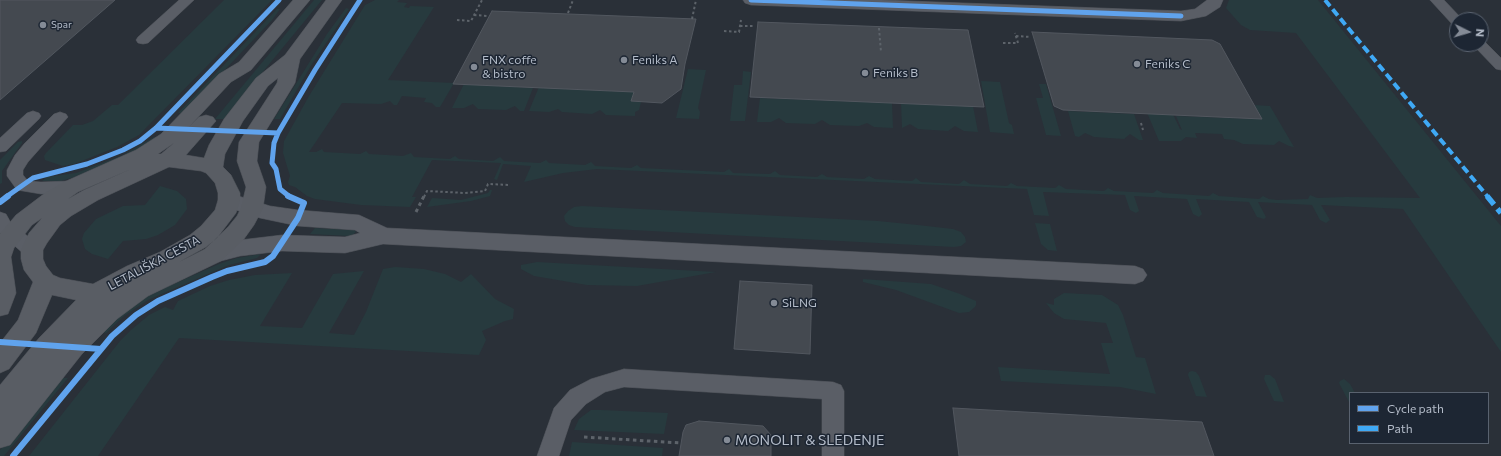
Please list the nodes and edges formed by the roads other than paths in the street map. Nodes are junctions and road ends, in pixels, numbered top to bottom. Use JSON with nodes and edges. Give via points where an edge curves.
{"nodes":[{"id":1,"x":187,"y":0,"type":"edge"},
{"id":2,"x":302,"y":0,"type":"edge"},
{"id":3,"x":334,"y":0,"type":"edge"},
{"id":4,"x":751,"y":0,"type":"edge"},
{"id":5,"x":1215,"y":0,"type":"edge"},
{"id":6,"x":1437,"y":0,"type":"edge"},
{"id":7,"x":1449,"y":13,"type":"edge"},
{"id":8,"x":143,"y":40,"type":"dead end"},
{"id":9,"x":1487,"y":52,"type":"edge"},
{"id":10,"x":291,"y":60,"type":"junction"},
{"id":11,"x":245,"y":66,"type":"junction"},
{"id":12,"x":1501,"y":66,"type":"edge"},
{"id":13,"x":33,"y":116,"type":"dead end"},
{"id":14,"x":60,"y":117,"type":"dead end"},
{"id":15,"x":0,"y":147,"type":"edge"},
{"id":16,"x":166,"y":160,"type":"junction"},
{"id":17,"x":121,"y":166,"type":"junction"},
{"id":18,"x":213,"y":168,"type":"junction"},
{"id":19,"x":71,"y":187,"type":"junction"},
{"id":20,"x":229,"y":200,"type":"junction"},
{"id":21,"x":252,"y":208,"type":"junction"},
{"id":22,"x":6,"y":226,"type":"edge"},
{"id":23,"x":383,"y":236,"type":"junction"},
{"id":24,"x":32,"y":250,"type":"junction"},
{"id":25,"x":213,"y":255,"type":"junction"},
{"id":26,"x":1134,"y":275,"type":"dead end"},
{"id":27,"x":44,"y":281,"type":"junction"},
{"id":28,"x":140,"y":290,"type":"junction"},
{"id":29,"x":96,"y":294,"type":"junction"},
{"id":30,"x":0,"y":307,"type":"edge"},
{"id":31,"x":0,"y":362,"type":"edge"},
{"id":32,"x":0,"y":405,"type":"edge"},
{"id":33,"x":0,"y":436,"type":"edge"},
{"id":34,"x":548,"y":456,"type":"edge"},
{"id":35,"x":832,"y":456,"type":"edge"}],
"edges":[{"from":1,"to":8,"type":"lane"},
{"from":2,"to":11,"type":"main road"},
{"from":3,"to":10,"type":"main road","name":"LETALIŠKA CESTA"},
{"from":4,"to":5,"type":"street","via":[[1181,16],[1200,13],[1214,4]]},
{"from":6,"to":7,"type":"lane"},
{"from":9,"to":12,"type":"lane"},
{"from":10,"to":18,"type":"main road","name":"LETALIŠKA CESTA","via":[[262,82],[234,119],[215,154]]},
{"from":10,"to":21,"type":"main road","name":"LETALIŠKA CESTA","via":[[286,83],[250,142],[247,161],[256,187]]},
{"from":11,"to":16,"type":"main road","via":[[242,78],[198,130]]},
{"from":11,"to":17,"type":"main road","via":[[225,78],[168,138]]},
{"from":13,"to":15,"type":"lane"},
{"from":14,"to":19,"type":"lane","via":[[30,148],[15,170],[15,176],[22,186]]},
{"from":16,"to":17,"type":"main road"},
{"from":16,"to":18,"type":"main road"},
{"from":16,"to":24,"type":"main road","via":[[91,194],[63,211],[37,239]]},
{"from":17,"to":19,"type":"main road"},
{"from":18,"to":20,"type":"main road","via":[[224,180]]},
{"from":19,"to":22,"type":"main road"},
{"from":20,"to":21,"type":"street"},
{"from":20,"to":29,"type":"main road","name":"LETALIŠKA CESTA","via":[[216,224],[198,241]]},
{"from":21,"to":23,"type":"street","via":[[298,218],[359,223]]},
{"from":21,"to":25,"type":"main road","name":"LETALIŠKA CESTA","via":[[236,233]]},
{"from":22,"to":24,"type":"lane"},
{"from":22,"to":30,"type":"main road","via":[[0,257],[4,294]]},
{"from":23,"to":25,"type":"street","via":[[345,245],[282,242]]},
{"from":23,"to":26,"type":"street"},
{"from":24,"to":27,"type":"main road","via":[[32,260]]},
{"from":25,"to":28,"type":"main road","name":"LETALIŠKA CESTA"},
{"from":27,"to":29,"type":"main road","name":"LETALIŠKA CESTA","via":[[54,286]]},
{"from":27,"to":31,"type":"main road","via":[[27,326]]},
{"from":28,"to":29,"type":"main road","name":"LETALIŠKA CESTA"},
{"from":28,"to":33,"type":"main road","name":"LETALIŠKA CESTA","via":[[118,304],[73,347]]},
{"from":29,"to":32,"type":"main road","name":"LETALIŠKA CESTA","via":[[48,346]]},
{"from":34,"to":35,"type":"lane","via":[[562,415],[578,397],[599,385],[624,378],[833,391]]}]}
